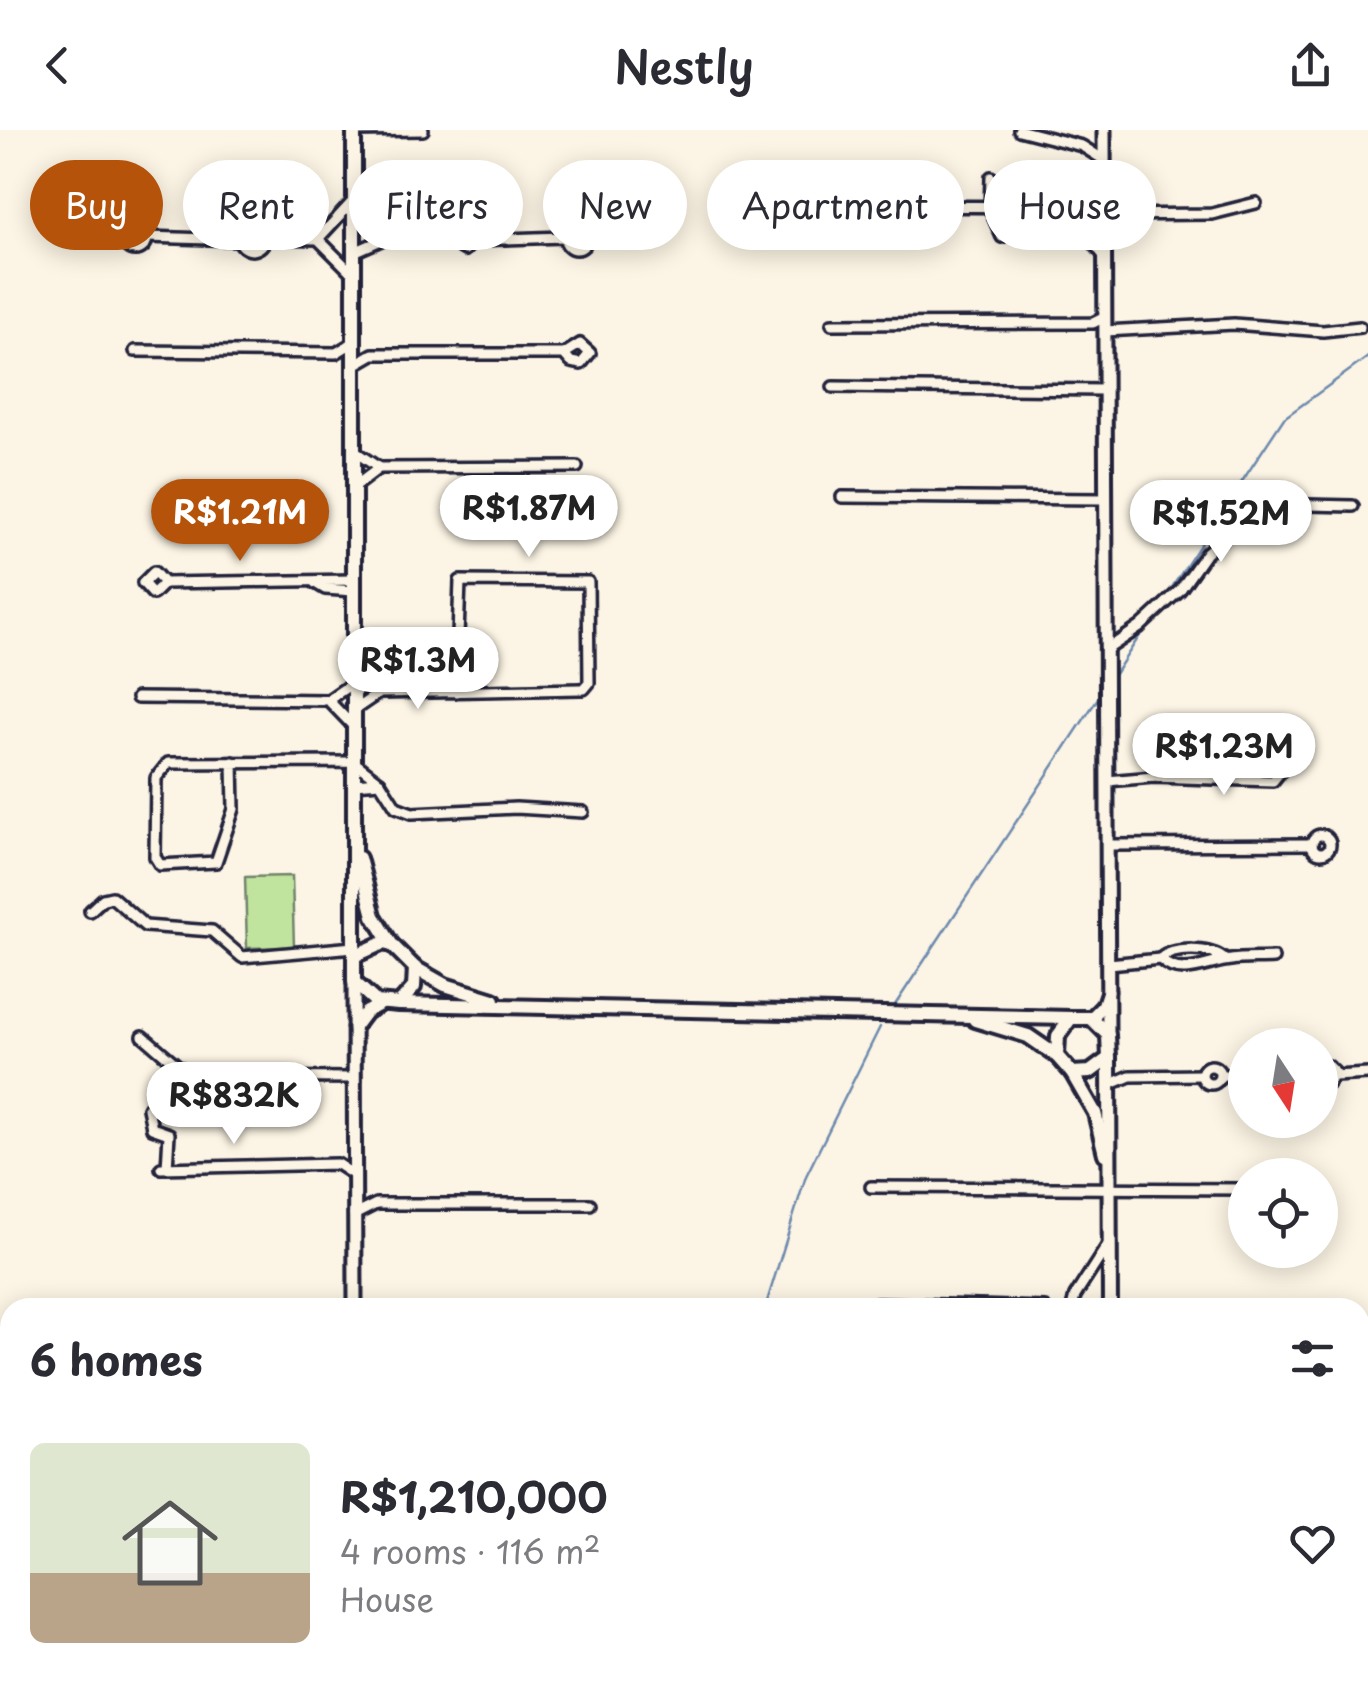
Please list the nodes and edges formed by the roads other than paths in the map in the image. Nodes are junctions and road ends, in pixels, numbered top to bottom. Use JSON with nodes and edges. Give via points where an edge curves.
{"nodes":[{"id":1,"x":354,"y":130,"type":"edge"},
{"id":2,"x":423,"y":130,"type":"edge"},
{"id":3,"x":1020,"y":130,"type":"edge"},
{"id":4,"x":1104,"y":134,"type":"edge"},
{"id":5,"x":1082,"y":146,"type":"junction"},
{"id":6,"x":354,"y":160,"type":"edge"},
{"id":7,"x":1104,"y":160,"type":"joint"},
{"id":8,"x":1256,"y":203,"type":"dead end"},
{"id":9,"x":349,"y":205,"type":"edge"},
{"id":10,"x":1156,"y":215,"type":"edge"},
{"id":11,"x":329,"y":226,"type":"edge"},
{"id":12,"x":329,"y":249,"type":"edge"},
{"id":13,"x":357,"y":250,"type":"edge"},
{"id":14,"x":1099,"y":250,"type":"edge"},
{"id":15,"x":1105,"y":250,"type":"edge"},
{"id":16,"x":354,"y":252,"type":"joint"},
{"id":17,"x":1105,"y":257,"type":"junction"},
{"id":18,"x":355,"y":276,"type":"junction"},
{"id":19,"x":1099,"y":320,"type":"junction"},
{"id":20,"x":832,"y":324,"type":"dead end"},
{"id":21,"x":1360,"y":327,"type":"dead end"},
{"id":22,"x":1105,"y":332,"type":"junction"},
{"id":23,"x":354,"y":341,"type":"junction"},
{"id":24,"x":135,"y":351,"type":"dead end"},
{"id":25,"x":336,"y":354,"type":"junction"},
{"id":26,"x":374,"y":354,"type":"junction"},
{"id":27,"x":564,"y":354,"type":"dead end"},
{"id":28,"x":354,"y":367,"type":"junction"},
{"id":29,"x":833,"y":387,"type":"dead end"},
{"id":30,"x":1105,"y":390,"type":"junction"},
{"id":31,"x":354,"y":451,"type":"junction"},
{"id":32,"x":577,"y":467,"type":"dead end"},
{"id":33,"x":378,"y":468,"type":"junction"},
{"id":34,"x":354,"y":487,"type":"junction"},
{"id":35,"x":842,"y":497,"type":"dead end"},
{"id":36,"x":1105,"y":500,"type":"junction"},
{"id":37,"x":1353,"y":506,"type":"dead end"},
{"id":38,"x":164,"y":583,"type":"dead end"},
{"id":39,"x":354,"y":585,"type":"junction"},
{"id":40,"x":1106,"y":650,"type":"junction"},
{"id":41,"x":354,"y":680,"type":"junction"},
{"id":42,"x":456,"y":692,"type":"junction"},
{"id":43,"x":379,"y":693,"type":"junction"},
{"id":44,"x":137,"y":698,"type":"dead end"},
{"id":45,"x":328,"y":700,"type":"junction"},
{"id":46,"x":354,"y":710,"type":"junction"},
{"id":47,"x":354,"y":726,"type":"junction"},
{"id":48,"x":1283,"y":748,"type":"dead end"},
{"id":49,"x":233,"y":762,"type":"junction"},
{"id":50,"x":354,"y":762,"type":"junction"},
{"id":51,"x":1108,"y":781,"type":"junction"},
{"id":52,"x":380,"y":782,"type":"junction"},
{"id":53,"x":354,"y":784,"type":"junction"},
{"id":54,"x":583,"y":812,"type":"dead end"},
{"id":55,"x":354,"y":816,"type":"junction"},
{"id":56,"x":1312,"y":844,"type":"dead end"},
{"id":57,"x":1108,"y":845,"type":"junction"},
{"id":58,"x":90,"y":911,"type":"dead end"},
{"id":59,"x":392,"y":946,"type":"junction"},
{"id":60,"x":354,"y":951,"type":"junction"},
{"id":61,"x":1273,"y":958,"type":"dead end"},
{"id":62,"x":1160,"y":959,"type":"junction"},
{"id":63,"x":1225,"y":960,"type":"junction"},
{"id":64,"x":1109,"y":964,"type":"junction"},
{"id":65,"x":415,"y":968,"type":"junction"},
{"id":66,"x":354,"y":982,"type":"junction"},
{"id":67,"x":1109,"y":987,"type":"junction"},
{"id":68,"x":383,"y":1002,"type":"junction"},
{"id":69,"x":399,"y":1004,"type":"junction"},
{"id":70,"x":521,"y":1006,"type":"junction"},
{"id":71,"x":953,"y":1016,"type":"junction"},
{"id":72,"x":1071,"y":1018,"type":"junction"},
{"id":73,"x":1091,"y":1018,"type":"junction"},
{"id":74,"x":354,"y":1028,"type":"junction"},
{"id":75,"x":1108,"y":1035,"type":"junction"},
{"id":76,"x":144,"y":1036,"type":"dead end"},
{"id":77,"x":1057,"y":1056,"type":"junction"},
{"id":78,"x":1109,"y":1061,"type":"junction"},
{"id":79,"x":1072,"y":1074,"type":"junction"},
{"id":80,"x":1368,"y":1074,"type":"edge"},
{"id":81,"x":1228,"y":1075,"type":"edge"},
{"id":82,"x":1130,"y":1076,"type":"junction"},
{"id":83,"x":1338,"y":1076,"type":"edge"},
{"id":84,"x":354,"y":1078,"type":"junction"},
{"id":85,"x":1109,"y":1085,"type":"junction"},
{"id":86,"x":148,"y":1108,"type":"dead end"},
{"id":87,"x":354,"y":1146,"type":"junction"},
{"id":88,"x":337,"y":1164,"type":"junction"},
{"id":89,"x":354,"y":1174,"type":"junction"},
{"id":90,"x":870,"y":1187,"type":"dead end"},
{"id":91,"x":354,"y":1190,"type":"junction"},
{"id":92,"x":1228,"y":1190,"type":"edge"},
{"id":93,"x":1109,"y":1194,"type":"junction"},
{"id":94,"x":376,"y":1204,"type":"junction"},
{"id":95,"x":590,"y":1204,"type":"dead end"},
{"id":96,"x":354,"y":1214,"type":"junction"},
{"id":97,"x":1109,"y":1243,"type":"junction"},
{"id":98,"x":355,"y":1298,"type":"edge"},
{"id":99,"x":1074,"y":1298,"type":"edge"},
{"id":100,"x":1110,"y":1298,"type":"edge"}],
"edges":[{"from":1,"to":2,"type":"street"},
{"from":1,"to":6,"type":"main road"},
{"from":3,"to":5,"type":"street"},
{"from":4,"to":5,"type":"street"},
{"from":4,"to":7,"type":"street"},
{"from":5,"to":7,"type":"street"},
{"from":8,"to":10,"type":"street","via":[[1212,214]]},
{"from":9,"to":11,"type":"street"},
{"from":12,"to":18,"type":"street"},
{"from":13,"to":16,"type":"street"},
{"from":14,"to":17,"type":"street"},
{"from":15,"to":17,"type":"street"},
{"from":16,"to":18,"type":"main road"},
{"from":17,"to":19,"type":"street"},
{"from":18,"to":23,"type":"main road"},
{"from":19,"to":20,"type":"street"},
{"from":19,"to":22,"type":"street"},
{"from":21,"to":22,"type":"street","via":[[1322,332],[1234,324]]},
{"from":22,"to":30,"type":"street"},
{"from":23,"to":25,"type":"street"},
{"from":23,"to":26,"type":"street"},
{"from":23,"to":28,"type":"main road"},
{"from":24,"to":25,"type":"street"},
{"from":25,"to":28,"type":"street"},
{"from":26,"to":27,"type":"street"},
{"from":26,"to":28,"type":"street"},
{"from":28,"to":31,"type":"main road"},
{"from":29,"to":30,"type":"street"},
{"from":30,"to":36,"type":"street"},
{"from":31,"to":33,"type":"street"},
{"from":31,"to":34,"type":"main road"},
{"from":32,"to":33,"type":"street"},
{"from":33,"to":34,"type":"street"},
{"from":34,"to":39,"type":"main road"},
{"from":35,"to":36,"type":"street"},
{"from":36,"to":40,"type":"street"},
{"from":37,"to":40,"type":"street","via":[[1262,504],[1206,552],[1180,590]]},
{"from":38,"to":39,"type":"street"},
{"from":39,"to":41,"type":"main road"},
{"from":40,"to":51,"type":"street"},
{"from":41,"to":43,"type":"street"},
{"from":41,"to":45,"type":"street"},
{"from":41,"to":46,"type":"main road"},
{"from":42,"to":42,"type":"street","via":[[586,687],[588,582],[460,581]]},
{"from":42,"to":43,"type":"street"},
{"from":43,"to":46,"type":"street"},
{"from":44,"to":45,"type":"street"},
{"from":45,"to":47,"type":"street"},
{"from":46,"to":47,"type":"main road"},
{"from":47,"to":50,"type":"main road"},
{"from":48,"to":51,"type":"street","via":[[1282,771],[1272,781]]},
{"from":49,"to":49,"type":"street","via":[[161,767],[155,857],[160,865],[216,862],[234,809]]},
{"from":49,"to":50,"type":"street"},
{"from":50,"to":52,"type":"street"},
{"from":50,"to":53,"type":"main road"},
{"from":51,"to":57,"type":"street"},
{"from":52,"to":53,"type":"street"},
{"from":52,"to":54,"type":"street","via":[[396,806],[412,813]]},
{"from":53,"to":55,"type":"main road"},
{"from":55,"to":59,"type":"main road","via":[[366,896]]},
{"from":55,"to":60,"type":"main road"},
{"from":56,"to":57,"type":"street"},
{"from":57,"to":64,"type":"street"},
{"from":58,"to":60,"type":"street","via":[[112,897],[145,926],[212,931],[242,957]]},
{"from":59,"to":60,"type":"main road"},
{"from":59,"to":65,"type":"main road"},
{"from":60,"to":66,"type":"main road"},
{"from":61,"to":63,"type":"street"},
{"from":62,"to":63,"type":"street","via":[[1185,969]]},
{"from":62,"to":63,"type":"street","via":[[1199,951]]},
{"from":62,"to":64,"type":"street"},
{"from":64,"to":67,"type":"street"},
{"from":65,"to":69,"type":"main road","via":[[414,987]]},
{"from":65,"to":70,"type":"main road","via":[[446,985]]},
{"from":66,"to":68,"type":"main road"},
{"from":66,"to":74,"type":"street"},
{"from":67,"to":73,"type":"street"},
{"from":67,"to":75,"type":"street"},
{"from":68,"to":69,"type":"main road"},
{"from":68,"to":74,"type":"street"},
{"from":69,"to":70,"type":"main road"},
{"from":70,"to":71,"type":"main road"},
{"from":71,"to":72,"type":"main road"},
{"from":71,"to":77,"type":"main road","via":[[1014,1030]]},
{"from":72,"to":73,"type":"main road"},
{"from":72,"to":77,"type":"main road","via":[[1058,1036]]},
{"from":73,"to":75,"type":"main road"},
{"from":74,"to":84,"type":"street"},
{"from":75,"to":78,"type":"main road"},
{"from":76,"to":84,"type":"street","via":[[192,1077]]},
{"from":77,"to":79,"type":"main road"},
{"from":78,"to":79,"type":"main road"},
{"from":78,"to":82,"type":"street"},
{"from":78,"to":85,"type":"main road"},
{"from":79,"to":93,"type":"main road","via":[[1095,1112]]},
{"from":80,"to":83,"type":"street"},
{"from":81,"to":82,"type":"street","via":[[1211,1084],[1202,1075]]},
{"from":82,"to":85,"type":"street"},
{"from":84,"to":87,"type":"street"},
{"from":85,"to":93,"type":"main road"},
{"from":86,"to":88,"type":"street","via":[[152,1128],[169,1134],[164,1168]]},
{"from":87,"to":88,"type":"street"},
{"from":87,"to":89,"type":"street"},
{"from":88,"to":89,"type":"street"},
{"from":89,"to":91,"type":"street"},
{"from":90,"to":93,"type":"street"},
{"from":91,"to":94,"type":"street"},
{"from":91,"to":96,"type":"street"},
{"from":92,"to":93,"type":"street"},
{"from":93,"to":97,"type":"main road"},
{"from":94,"to":95,"type":"street"},
{"from":94,"to":96,"type":"street"},
{"from":96,"to":98,"type":"street"},
{"from":97,"to":99,"type":"street"},
{"from":97,"to":100,"type":"main road"}]}
